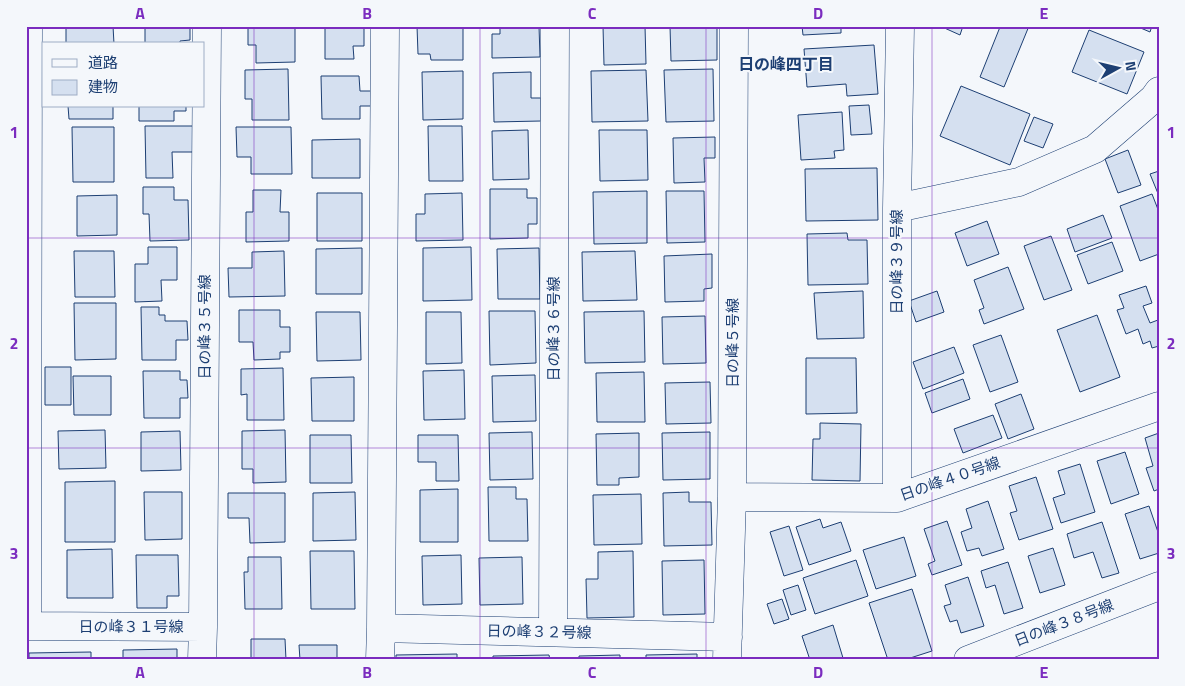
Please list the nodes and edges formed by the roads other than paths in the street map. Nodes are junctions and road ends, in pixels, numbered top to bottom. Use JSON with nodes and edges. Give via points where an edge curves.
{"nodes":[{"id":1,"x":28,"y":26,"type":"edge"},
{"id":2,"x":207,"y":26,"type":"edge"},
{"id":3,"x":385,"y":26,"type":"edge"},
{"id":4,"x":555,"y":26,"type":"edge"},
{"id":5,"x":734,"y":26,"type":"edge"},
{"id":6,"x":900,"y":26,"type":"edge"},
{"id":7,"x":1159,"y":91,"type":"edge"},
{"id":8,"x":897,"y":208,"type":"junction"},
{"id":9,"x":1159,"y":406,"type":"edge"},
{"id":10,"x":732,"y":497,"type":"junction"},
{"id":11,"x":897,"y":498,"type":"junction"},
{"id":12,"x":1159,"y":586,"type":"edge"},
{"id":13,"x":26,"y":626,"type":"edge"},
{"id":14,"x":202,"y":627,"type":"junction"},
{"id":15,"x":381,"y":628,"type":"junction"},
{"id":16,"x":553,"y":632,"type":"junction"},
{"id":17,"x":727,"y":648,"type":"edge"},
{"id":18,"x":202,"y":660,"type":"edge"},
{"id":19,"x":380,"y":660,"type":"edge"},
{"id":20,"x":968,"y":660,"type":"edge"}],
"edges":[{"from":1,"to":13,"type":"street"},
{"from":2,"to":14,"type":"street","name":"日の峰３５号線"},
{"from":3,"to":15,"type":"street"},
{"from":4,"to":16,"type":"street","name":"日の峰３６号線"},
{"from":5,"to":10,"type":"street","name":"日の峰５号線"},
{"from":6,"to":8,"type":"street","name":"日の峰３９号線"},
{"from":7,"to":8,"type":"street","via":[[1095,149],[1019,182]]},
{"from":8,"to":11,"type":"street","name":"日の峰３９号線"},
{"from":9,"to":11,"type":"street","name":"日の峰４０号線"},
{"from":10,"to":11,"type":"street","name":"日の峰４０号線"},
{"from":10,"to":17,"type":"street","name":"日の峰５号線"},
{"from":12,"to":20,"type":"street","name":"日の峰３８号線"},
{"from":13,"to":14,"type":"street","name":"日の峰３１号線"},
{"from":14,"to":18,"type":"street","name":"日の峰３１号線"},
{"from":15,"to":16,"type":"street","name":"日の峰３２号線"},
{"from":15,"to":19,"type":"street"},
{"from":16,"to":17,"type":"street","name":"日の峰３２号線"}]}
